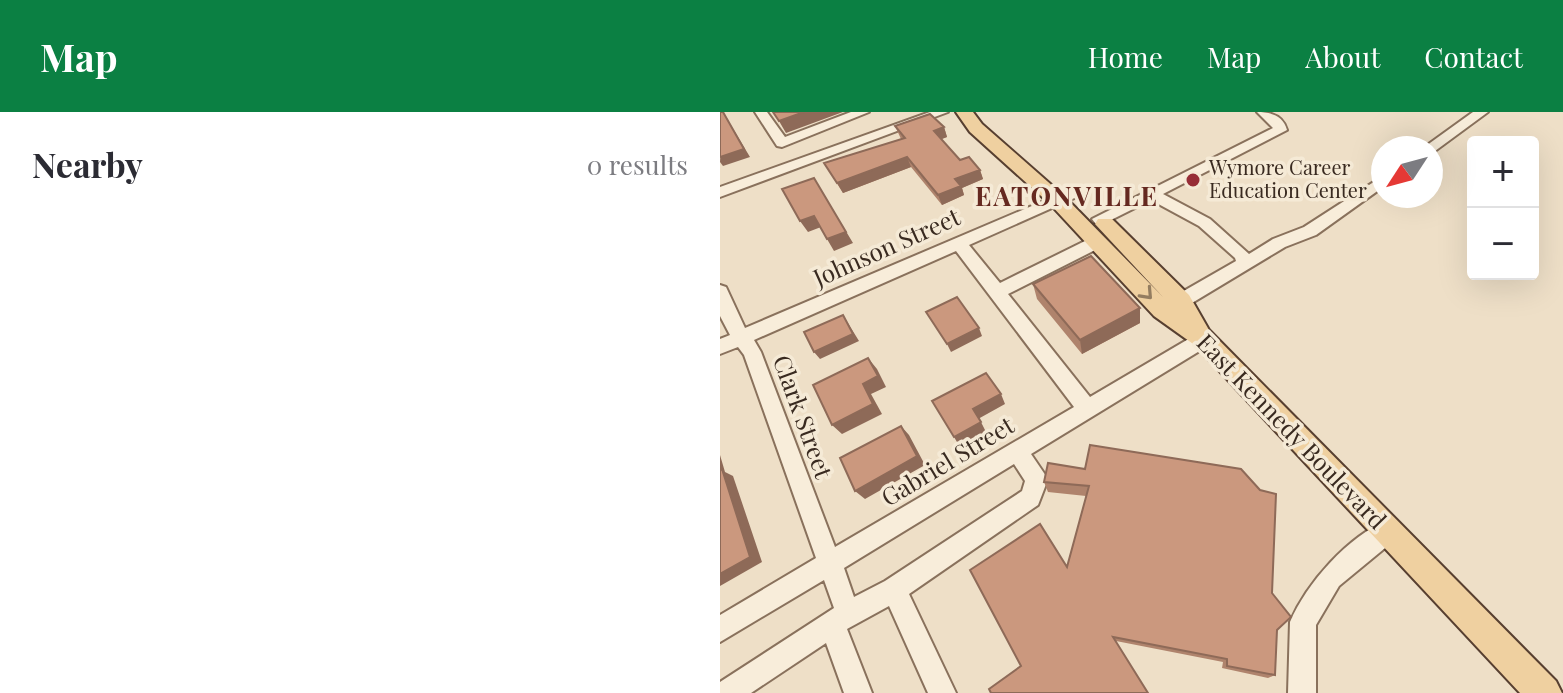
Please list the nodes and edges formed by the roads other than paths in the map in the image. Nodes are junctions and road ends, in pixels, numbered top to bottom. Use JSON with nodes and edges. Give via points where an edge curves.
{"nodes":[{"id":1,"x":761,"y":112,"type":"edge"},
{"id":2,"x":863,"y":112,"type":"edge"},
{"id":3,"x":942,"y":112,"type":"edge"},
{"id":4,"x":964,"y":112,"type":"edge"},
{"id":5,"x":972,"y":112,"type":"edge"},
{"id":6,"x":1263,"y":112,"type":"edge"},
{"id":7,"x":1482,"y":112,"type":"edge"},
{"id":8,"x":794,"y":139,"type":"junction"},
{"id":9,"x":1443,"y":139,"type":"edge"},
{"id":10,"x":806,"y":160,"type":"junction"},
{"id":11,"x":1371,"y":188,"type":"edge"},
{"id":12,"x":720,"y":192,"type":"edge"},
{"id":13,"x":1152,"y":195,"type":"junction"},
{"id":14,"x":1066,"y":196,"type":"junction"},
{"id":15,"x":1099,"y":230,"type":"junction"},
{"id":16,"x":959,"y":243,"type":"junction"},
{"id":17,"x":1246,"y":263,"type":"junction"},
{"id":18,"x":720,"y":291,"type":"edge"},
{"id":19,"x":997,"y":292,"type":"junction"},
{"id":20,"x":1181,"y":301,"type":"junction"},
{"id":21,"x":742,"y":337,"type":"junction"},
{"id":22,"x":1204,"y":339,"type":"junction"},
{"id":23,"x":720,"y":347,"type":"edge"},
{"id":24,"x":1087,"y":409,"type":"junction"},
{"id":25,"x":1017,"y":451,"type":"junction"},
{"id":26,"x":1388,"y":531,"type":"junction"},
{"id":27,"x":828,"y":564,"type":"junction"},
{"id":28,"x":894,"y":590,"type":"junction"},
{"id":29,"x":840,"y":618,"type":"junction"},
{"id":30,"x":720,"y":629,"type":"edge"},
{"id":31,"x":727,"y":693,"type":"edge"},
{"id":32,"x":858,"y":693,"type":"edge"},
{"id":33,"x":942,"y":693,"type":"edge"},
{"id":34,"x":1302,"y":693,"type":"edge"},
{"id":35,"x":1544,"y":693,"type":"edge"}],
"edges":[{"from":1,"to":8,"type":"street","via":[[782,143]]},
{"from":2,"to":8,"type":"street"},
{"from":3,"to":10,"type":"street"},
{"from":4,"to":14,"type":"main road","name":"East Kennedy Boulevard","via":[[976,128]]},
{"from":5,"to":14,"type":"main road","name":"East Kennedy Boulevard","via":[[990,122]]},
{"from":6,"to":13,"type":"street","via":[[1280,130]]},
{"from":7,"to":9,"type":"street"},
{"from":8,"to":10,"type":"street"},
{"from":10,"to":12,"type":"street"},
{"from":11,"to":17,"type":"street","via":[[1310,231]]},
{"from":13,"to":15,"type":"street"},
{"from":13,"to":17,"type":"street","via":[[1170,199],[1234,247]]},
{"from":14,"to":15,"type":"main road","name":"East Kennedy Boulevard"},
{"from":14,"to":16,"type":"street","name":"Johnson Street"},
{"from":15,"to":19,"type":"street"},
{"from":15,"to":20,"type":"main road","name":"East Kennedy Boulevard"},
{"from":15,"to":22,"type":"main road","name":"East Kennedy Boulevard","one_way":true,"via":[[1162,310]]},
{"from":16,"to":19,"type":"street"},
{"from":16,"to":21,"type":"street","name":"Johnson Street"},
{"from":17,"to":20,"type":"street"},
{"from":18,"to":21,"type":"street","name":"Clark Street"},
{"from":19,"to":24,"type":"street"},
{"from":20,"to":22,"type":"main road","name":"East Kennedy Boulevard"},
{"from":21,"to":23,"type":"street","name":"Johnson Street"},
{"from":21,"to":27,"type":"street","name":"Clark Street","via":[[752,352]]},
{"from":22,"to":24,"type":"street","name":"Gabriel Street"},
{"from":22,"to":26,"type":"main road","name":"East Kennedy Boulevard"},
{"from":24,"to":25,"type":"street","name":"Gabriel Street"},
{"from":25,"to":27,"type":"street","name":"Gabriel Street"},
{"from":25,"to":28,"type":"street","via":[[1037,479],[1030,498]]},
{"from":26,"to":34,"type":"street","via":[[1330,577],[1303,622]]},
{"from":26,"to":35,"type":"main road","name":"East Kennedy Boulevard"},
{"from":27,"to":29,"type":"street","name":"Clark Street"},
{"from":27,"to":30,"type":"street","name":"Gabriel Street"},
{"from":28,"to":29,"type":"street"},
{"from":28,"to":33,"type":"street"},
{"from":29,"to":31,"type":"street"},
{"from":29,"to":32,"type":"street","name":"Clark Street"}]}
